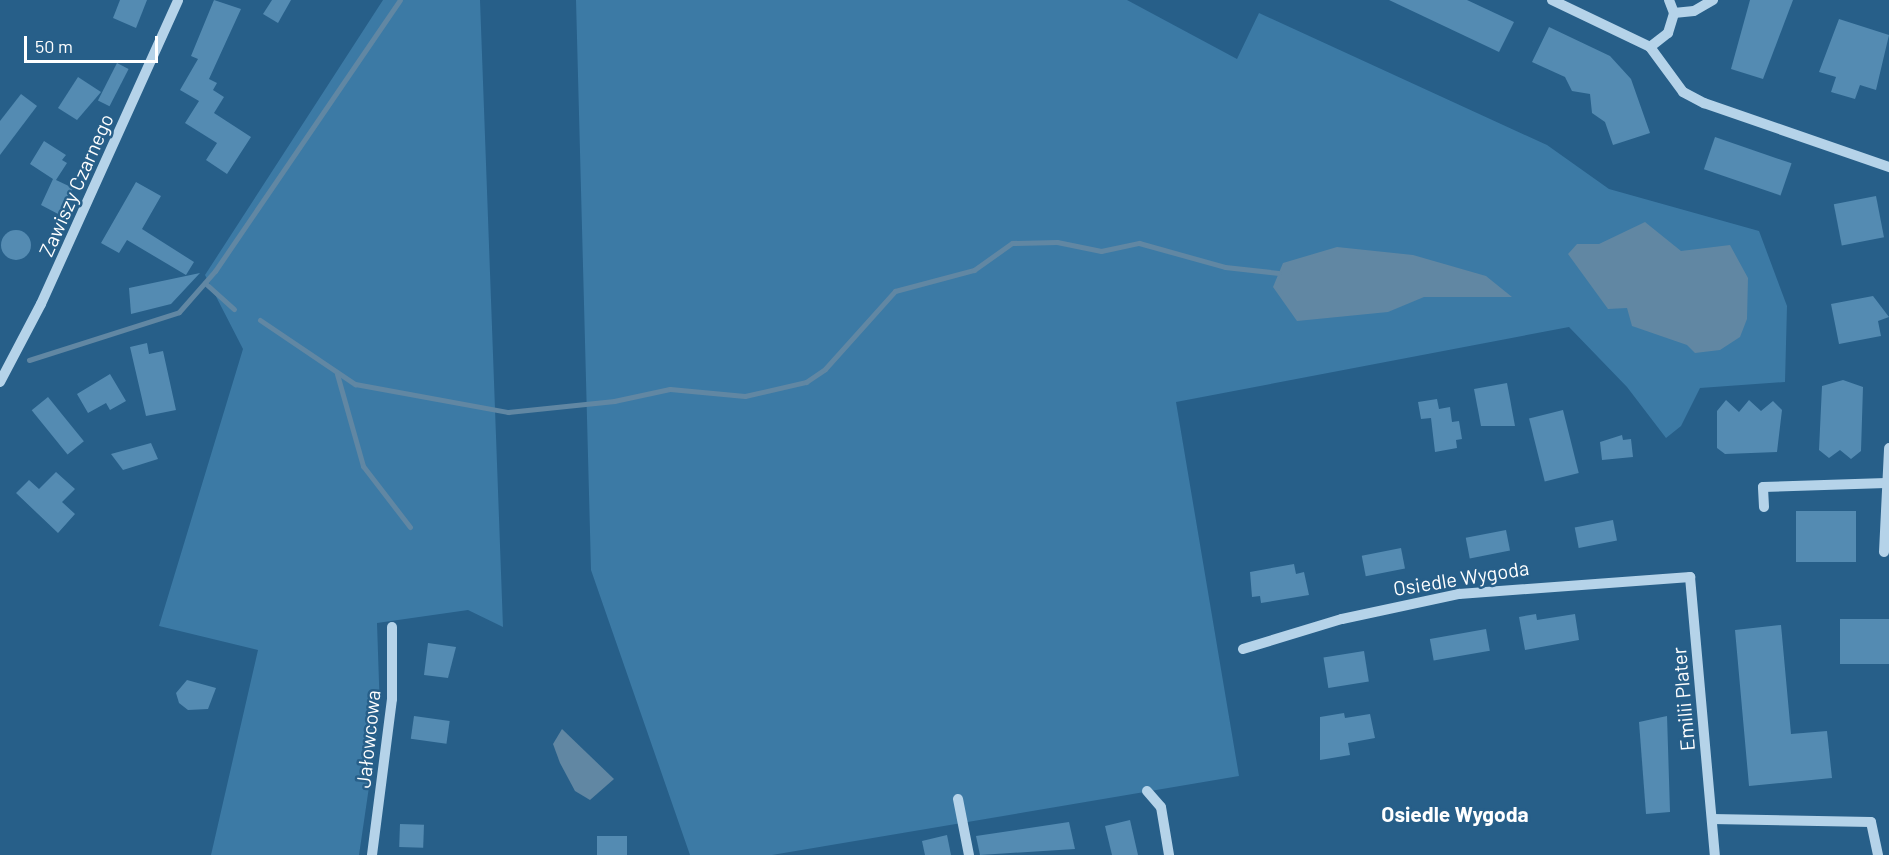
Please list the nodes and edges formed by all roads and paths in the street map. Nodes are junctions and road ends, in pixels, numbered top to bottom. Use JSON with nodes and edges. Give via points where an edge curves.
{"nodes":[{"id":1,"x":178,"y":0,"type":"edge"},
{"id":2,"x":1552,"y":0,"type":"edge"},
{"id":3,"x":1669,"y":0,"type":"edge"},
{"id":4,"x":1713,"y":0,"type":"edge"},
{"id":5,"x":1674,"y":12,"type":"junction"},
{"id":6,"x":1650,"y":47,"type":"junction"},
{"id":7,"x":1889,"y":167,"type":"edge"},
{"id":8,"x":0,"y":382,"type":"edge"},
{"id":9,"x":1889,"y":448,"type":"edge"},
{"id":10,"x":1886,"y":483,"type":"junction"},
{"id":11,"x":1764,"y":507,"type":"dead end"},
{"id":12,"x":1884,"y":552,"type":"dead end"},
{"id":13,"x":1690,"y":577,"type":"joint"},
{"id":14,"x":392,"y":627,"type":"dead end"},
{"id":15,"x":1243,"y":649,"type":"dead end"},
{"id":16,"x":1147,"y":791,"type":"dead end"},
{"id":17,"x":958,"y":799,"type":"dead end"},
{"id":18,"x":1712,"y":819,"type":"junction"},
{"id":19,"x":372,"y":855,"type":"edge"},
{"id":20,"x":969,"y":855,"type":"edge"},
{"id":21,"x":1169,"y":855,"type":"edge"},
{"id":22,"x":1715,"y":855,"type":"edge"},
{"id":23,"x":1878,"y":855,"type":"edge"}],
"edges":[{"from":1,"to":8,"type":"street","name":"Zawiszy Czarnego","via":[[41,304]]},
{"from":2,"to":6,"type":"street"},
{"from":3,"to":5,"type":"street"},
{"from":4,"to":5,"type":"street","via":[[1694,11]]},
{"from":5,"to":6,"type":"street","via":[[1661,42]]},
{"from":6,"to":7,"type":"street","via":[[1683,92],[1704,103]]},
{"from":9,"to":10,"type":"street"},
{"from":10,"to":11,"type":"street","via":[[1763,487]]},
{"from":10,"to":12,"type":"street"},
{"from":13,"to":15,"type":"street","name":"Osiedle Wygoda","via":[[1459,594],[1342,619]]},
{"from":13,"to":18,"type":"street","name":"Emilii Plater"},
{"from":14,"to":19,"type":"street","name":"Jałowcowa","via":[[392,699]]},
{"from":16,"to":21,"type":"street","via":[[1161,807]]},
{"from":17,"to":20,"type":"street"},
{"from":18,"to":22,"type":"street","name":"Emilii Plater"},
{"from":18,"to":23,"type":"street","via":[[1871,822]]}]}
